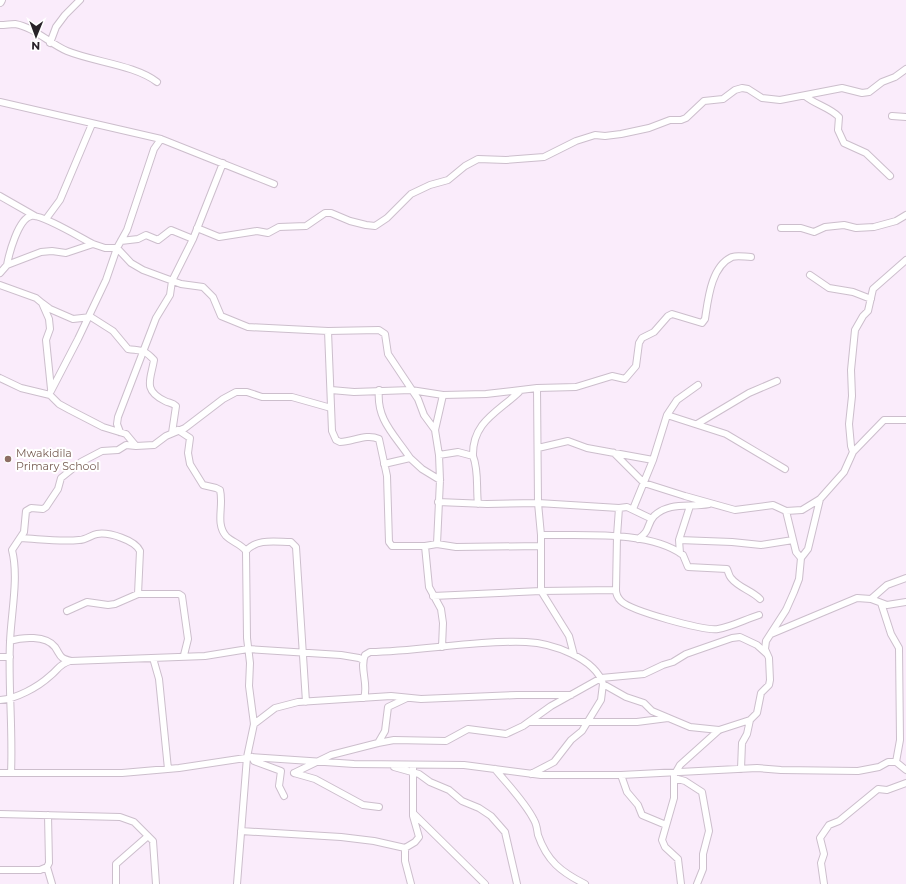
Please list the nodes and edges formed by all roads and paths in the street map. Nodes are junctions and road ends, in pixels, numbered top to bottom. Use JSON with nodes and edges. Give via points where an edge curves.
{"nodes":[{"id":1,"x":80,"y":0,"type":"edge"},
{"id":2,"x":0,"y":25,"type":"edge"},
{"id":3,"x":50,"y":42,"type":"junction"},
{"id":4,"x":906,"y":69,"type":"edge"},
{"id":5,"x":157,"y":82,"type":"dead end"},
{"id":6,"x":806,"y":96,"type":"junction"},
{"id":7,"x":0,"y":102,"type":"edge"},
{"id":8,"x":892,"y":116,"type":"dead end"},
{"id":9,"x":906,"y":117,"type":"edge"},
{"id":10,"x":92,"y":124,"type":"junction"},
{"id":11,"x":161,"y":139,"type":"junction"},
{"id":12,"x":223,"y":163,"type":"junction"},
{"id":13,"x":890,"y":176,"type":"dead end"},
{"id":14,"x":274,"y":184,"type":"dead end"},
{"id":15,"x":0,"y":196,"type":"edge"},
{"id":16,"x":906,"y":215,"type":"edge"},
{"id":17,"x":37,"y":217,"type":"junction"},
{"id":18,"x":46,"y":219,"type":"junction"},
{"id":19,"x":197,"y":228,"type":"junction"},
{"id":20,"x":781,"y":228,"type":"dead end"},
{"id":21,"x":193,"y":239,"type":"junction"},
{"id":22,"x":121,"y":241,"type":"junction"},
{"id":23,"x":93,"y":244,"type":"junction"},
{"id":24,"x":117,"y":248,"type":"junction"},
{"id":25,"x":751,"y":258,"type":"dead end"},
{"id":26,"x":906,"y":260,"type":"edge"},
{"id":27,"x":7,"y":265,"type":"junction"},
{"id":28,"x":0,"y":273,"type":"edge"},
{"id":29,"x":810,"y":275,"type":"dead end"},
{"id":30,"x":172,"y":281,"type":"junction"},
{"id":31,"x":0,"y":286,"type":"edge"},
{"id":32,"x":871,"y":299,"type":"junction"},
{"id":33,"x":42,"y":303,"type":"junction"},
{"id":34,"x":87,"y":317,"type":"junction"},
{"id":35,"x":328,"y":331,"type":"junction"},
{"id":36,"x":143,"y":350,"type":"junction"},
{"id":37,"x":0,"y":378,"type":"edge"},
{"id":38,"x":777,"y":381,"type":"dead end"},
{"id":39,"x":698,"y":385,"type":"dead end"},
{"id":40,"x":537,"y":388,"type":"junction"},
{"id":41,"x":331,"y":390,"type":"junction"},
{"id":42,"x":379,"y":390,"type":"junction"},
{"id":43,"x":411,"y":390,"type":"junction"},
{"id":44,"x":519,"y":392,"type":"junction"},
{"id":45,"x":50,"y":393,"type":"junction"},
{"id":46,"x":443,"y":395,"type":"junction"},
{"id":47,"x":331,"y":408,"type":"junction"},
{"id":48,"x":667,"y":415,"type":"junction"},
{"id":49,"x":906,"y":420,"type":"edge"},
{"id":50,"x":697,"y":424,"type":"junction"},
{"id":51,"x":435,"y":430,"type":"junction"},
{"id":52,"x":120,"y":432,"type":"junction"},
{"id":53,"x":175,"y":432,"type":"junction"},
{"id":54,"x":136,"y":446,"type":"junction"},
{"id":55,"x":538,"y":448,"type":"junction"},
{"id":56,"x":853,"y":452,"type":"junction"},
{"id":57,"x":614,"y":453,"type":"junction"},
{"id":58,"x":439,"y":455,"type":"junction"},
{"id":59,"x":473,"y":456,"type":"junction"},
{"id":60,"x":410,"y":458,"type":"junction"},
{"id":61,"x":653,"y":460,"type":"junction"},
{"id":62,"x":384,"y":464,"type":"junction"},
{"id":63,"x":785,"y":469,"type":"dead end"},
{"id":64,"x":440,"y":480,"type":"junction"},
{"id":65,"x":644,"y":483,"type":"junction"},
{"id":66,"x":820,"y":499,"type":"junction"},
{"id":67,"x":438,"y":502,"type":"junction"},
{"id":68,"x":538,"y":503,"type":"junction"},
{"id":69,"x":710,"y":503,"type":"junction"},
{"id":70,"x":478,"y":504,"type":"junction"},
{"id":71,"x":690,"y":506,"type":"junction"},
{"id":72,"x":619,"y":508,"type":"junction"},
{"id":73,"x":633,"y":509,"type":"junction"},
{"id":74,"x":786,"y":511,"type":"junction"},
{"id":75,"x":652,"y":519,"type":"junction"},
{"id":76,"x":541,"y":535,"type":"junction"},
{"id":77,"x":617,"y":536,"type":"junction"},
{"id":78,"x":21,"y":538,"type":"junction"},
{"id":79,"x":638,"y":539,"type":"junction"},
{"id":80,"x":679,"y":540,"type":"junction"},
{"id":81,"x":793,"y":540,"type":"junction"},
{"id":82,"x":438,"y":544,"type":"junction"},
{"id":83,"x":425,"y":546,"type":"junction"},
{"id":84,"x":541,"y":546,"type":"junction"},
{"id":85,"x":246,"y":551,"type":"junction"},
{"id":86,"x":680,"y":553,"type":"junction"},
{"id":87,"x":801,"y":558,"type":"junction"},
{"id":88,"x":906,"y":578,"type":"edge"},
{"id":89,"x":616,"y":590,"type":"junction"},
{"id":90,"x":541,"y":591,"type":"junction"},
{"id":91,"x":138,"y":594,"type":"junction"},
{"id":92,"x":433,"y":596,"type":"junction"},
{"id":93,"x":872,"y":598,"type":"junction"},
{"id":94,"x":760,"y":599,"type":"dead end"},
{"id":95,"x":906,"y":602,"type":"edge"},
{"id":96,"x":881,"y":603,"type":"junction"},
{"id":97,"x":67,"y":611,"type":"dead end"},
{"id":98,"x":759,"y":614,"type":"dead end"},
{"id":99,"x":772,"y":634,"type":"junction"},
{"id":100,"x":10,"y":641,"type":"junction"},
{"id":101,"x":442,"y":647,"type":"junction"},
{"id":102,"x":248,"y":649,"type":"junction"},
{"id":103,"x":303,"y":652,"type":"junction"},
{"id":104,"x":574,"y":654,"type":"junction"},
{"id":105,"x":767,"y":654,"type":"junction"},
{"id":106,"x":184,"y":655,"type":"junction"},
{"id":107,"x":0,"y":657,"type":"edge"},
{"id":108,"x":10,"y":657,"type":"junction"},
{"id":109,"x":153,"y":658,"type":"junction"},
{"id":110,"x":362,"y":660,"type":"junction"},
{"id":111,"x":71,"y":661,"type":"junction"},
{"id":112,"x":602,"y":681,"type":"junction"},
{"id":113,"x":572,"y":695,"type":"junction"},
{"id":114,"x":364,"y":698,"type":"junction"},
{"id":115,"x":407,"y":698,"type":"junction"},
{"id":116,"x":0,"y":700,"type":"edge"},
{"id":117,"x":10,"y":700,"type":"junction"},
{"id":118,"x":306,"y":702,"type":"junction"},
{"id":119,"x":670,"y":718,"type":"junction"},
{"id":120,"x":750,"y":720,"type":"junction"},
{"id":121,"x":589,"y":721,"type":"junction"},
{"id":122,"x":530,"y":722,"type":"junction"},
{"id":123,"x":254,"y":724,"type":"junction"},
{"id":124,"x":719,"y":730,"type":"junction"},
{"id":125,"x":378,"y":743,"type":"junction"},
{"id":126,"x":250,"y":757,"type":"junction"},
{"id":127,"x":319,"y":761,"type":"junction"},
{"id":128,"x":896,"y":762,"type":"junction"},
{"id":129,"x":382,"y":764,"type":"junction"},
{"id":130,"x":413,"y":765,"type":"junction"},
{"id":131,"x":168,"y":769,"type":"junction"},
{"id":132,"x":495,"y":769,"type":"junction"},
{"id":133,"x":741,"y":769,"type":"junction"},
{"id":134,"x":906,"y":770,"type":"edge"},
{"id":135,"x":412,"y":772,"type":"junction"},
{"id":136,"x":10,"y":773,"type":"junction"},
{"id":137,"x":0,"y":774,"type":"edge"},
{"id":138,"x":532,"y":774,"type":"junction"},
{"id":139,"x":621,"y":774,"type":"junction"},
{"id":140,"x":674,"y":774,"type":"junction"},
{"id":141,"x":906,"y":783,"type":"edge"},
{"id":142,"x":284,"y":796,"type":"dead end"},
{"id":143,"x":379,"y":807,"type":"dead end"},
{"id":144,"x":0,"y":814,"type":"edge"},
{"id":145,"x":48,"y":814,"type":"junction"},
{"id":146,"x":414,"y":814,"type":"junction"},
{"id":147,"x":666,"y":825,"type":"junction"},
{"id":148,"x":241,"y":831,"type":"junction"},
{"id":149,"x":148,"y":836,"type":"junction"},
{"id":150,"x":405,"y":848,"type":"junction"},
{"id":151,"x":47,"y":867,"type":"junction"},
{"id":152,"x":0,"y":870,"type":"edge"},
{"id":153,"x":52,"y":884,"type":"edge"},
{"id":154,"x":116,"y":884,"type":"edge"},
{"id":155,"x":156,"y":884,"type":"edge"},
{"id":156,"x":237,"y":884,"type":"edge"},
{"id":157,"x":411,"y":884,"type":"edge"},
{"id":158,"x":484,"y":884,"type":"edge"},
{"id":159,"x":516,"y":884,"type":"edge"},
{"id":160,"x":585,"y":884,"type":"edge"},
{"id":161,"x":681,"y":884,"type":"edge"},
{"id":162,"x":684,"y":884,"type":"edge"},
{"id":163,"x":697,"y":884,"type":"edge"},
{"id":164,"x":824,"y":884,"type":"edge"}],
"edges":[{"from":1,"to":3,"type":"street","via":[[56,27]]},
{"from":2,"to":3,"type":"street","via":[[16,24]]},
{"from":3,"to":5,"type":"street","via":[[81,56],[146,74]]},
{"from":4,"to":6,"type":"street","via":[[862,94],[842,88]]},
{"from":6,"to":13,"type":"street","via":[[811,101],[832,110],[839,117],[838,130],[844,143],[866,153]]},
{"from":6,"to":19,"type":"street","via":[[774,100],[762,98],[742,88],[723,99],[704,101],[681,120],[670,120],[621,134],[595,135],[544,156],[506,160],[478,159],[448,180],[430,184],[411,194],[376,226],[325,213],[306,226],[279,227],[268,234],[257,231],[219,236]]},
{"from":7,"to":10,"type":"street"},
{"from":8,"to":9,"type":"street"},
{"from":10,"to":11,"type":"street"},
{"from":10,"to":18,"type":"street","via":[[60,200]]},
{"from":11,"to":12,"type":"street"},
{"from":11,"to":22,"type":"street","via":[[154,149]]},
{"from":12,"to":14,"type":"street"},
{"from":12,"to":19,"type":"street"},
{"from":15,"to":17,"type":"street"},
{"from":16,"to":20,"type":"street","via":[[896,221],[874,227],[856,228],[844,225],[814,232],[801,228]]},
{"from":17,"to":18,"type":"street"},
{"from":17,"to":27,"type":"street","via":[[31,216],[21,226]]},
{"from":18,"to":23,"type":"street"},
{"from":19,"to":21,"type":"street"},
{"from":21,"to":22,"type":"street","via":[[171,230],[158,240],[146,236]]},
{"from":21,"to":30,"type":"street"},
{"from":22,"to":24,"type":"street"},
{"from":23,"to":24,"type":"street"},
{"from":23,"to":27,"type":"street","via":[[66,252],[41,252]]},
{"from":24,"to":30,"type":"street","via":[[131,263]]},
{"from":24,"to":34,"type":"street","via":[[106,280]]},
{"from":25,"to":40,"type":"street","via":[[736,256],[722,265],[710,288],[705,319],[702,323],[672,314],[654,332],[642,338],[636,366],[625,379],[612,376],[576,387]]},
{"from":26,"to":32,"type":"street","via":[[873,289]]},
{"from":27,"to":28,"type":"street"},
{"from":29,"to":32,"type":"street","via":[[829,288],[853,292]]},
{"from":30,"to":35,"type":"street","via":[[187,286],[203,287],[213,297],[221,316],[248,327]]},
{"from":30,"to":36,"type":"street","via":[[170,294],[156,318]]},
{"from":31,"to":33,"type":"street","via":[[36,298]]},
{"from":32,"to":56,"type":"street","via":[[868,311],[855,330],[849,424]]},
{"from":33,"to":34,"type":"street","via":[[73,319]]},
{"from":33,"to":45,"type":"street","via":[[50,329],[46,340]]},
{"from":34,"to":36,"type":"street","via":[[113,331],[128,349]]},
{"from":34,"to":45,"type":"street"},
{"from":35,"to":41,"type":"street"},
{"from":35,"to":43,"type":"street","via":[[379,330],[385,334],[388,354]]},
{"from":36,"to":52,"type":"street","via":[[116,424]]},
{"from":36,"to":53,"type":"street","via":[[154,360],[149,378],[151,390],[176,406]]},
{"from":37,"to":45,"type":"street","via":[[21,388]]},
{"from":38,"to":50,"type":"street","via":[[749,393]]},
{"from":39,"to":48,"type":"street","via":[[677,400]]},
{"from":40,"to":44,"type":"street"},
{"from":40,"to":55,"type":"street"},
{"from":41,"to":42,"type":"street"},
{"from":41,"to":47,"type":"street"},
{"from":42,"to":43,"type":"street"},
{"from":42,"to":60,"type":"street","via":[[380,412],[387,427]]},
{"from":43,"to":46,"type":"street"},
{"from":43,"to":51,"type":"street"},
{"from":44,"to":46,"type":"street"},
{"from":44,"to":59,"type":"street","via":[[482,424],[472,444]]},
{"from":45,"to":52,"type":"street","via":[[59,404],[103,427]]},
{"from":46,"to":51,"type":"street"},
{"from":47,"to":53,"type":"street","via":[[292,397],[262,398],[247,392],[236,392],[188,426]]},
{"from":47,"to":62,"type":"street","via":[[332,431],[336,440],[346,442],[362,437],[374,437],[379,440]]},
{"from":48,"to":50,"type":"street"},
{"from":48,"to":61,"type":"street"},
{"from":49,"to":56,"type":"street","via":[[884,420]]},
{"from":50,"to":63,"type":"street","via":[[726,434]]},
{"from":51,"to":58,"type":"street"},
{"from":52,"to":54,"type":"street","via":[[126,434]]},
{"from":53,"to":54,"type":"street","via":[[154,445]]},
{"from":53,"to":85,"type":"street","via":[[190,438],[190,464],[203,485],[220,490],[220,524],[223,531],[228,538],[242,545]]},
{"from":54,"to":78,"type":"street","via":[[126,445],[118,450],[102,451],[70,469],[61,478],[58,489],[46,507],[26,511]]},
{"from":55,"to":57,"type":"street","via":[[568,441]]},
{"from":55,"to":68,"type":"street"},
{"from":56,"to":66,"type":"street","via":[[844,472]]},
{"from":57,"to":61,"type":"street"},
{"from":57,"to":65,"type":"street"},
{"from":58,"to":59,"type":"street","via":[[458,452]]},
{"from":58,"to":64,"type":"street"},
{"from":59,"to":70,"type":"street","via":[[477,465]]},
{"from":60,"to":62,"type":"street"},
{"from":60,"to":64,"type":"street","via":[[422,470]]},
{"from":61,"to":65,"type":"street"},
{"from":62,"to":83,"type":"street","via":[[387,476],[389,542],[397,547]]},
{"from":64,"to":67,"type":"street"},
{"from":65,"to":69,"type":"street"},
{"from":65,"to":73,"type":"street"},
{"from":66,"to":74,"type":"street","via":[[802,510]]},
{"from":66,"to":87,"type":"street","via":[[808,549]]},
{"from":67,"to":70,"type":"street"},
{"from":67,"to":82,"type":"street"},
{"from":68,"to":70,"type":"street"},
{"from":68,"to":72,"type":"street"},
{"from":68,"to":76,"type":"street"},
{"from":69,"to":71,"type":"street"},
{"from":69,"to":74,"type":"street","via":[[735,510],[773,505]]},
{"from":71,"to":75,"type":"street","via":[[665,508]]},
{"from":71,"to":80,"type":"street"},
{"from":72,"to":73,"type":"street"},
{"from":72,"to":77,"type":"street"},
{"from":73,"to":75,"type":"street"},
{"from":74,"to":81,"type":"street"},
{"from":75,"to":79,"type":"street","via":[[647,533]]},
{"from":76,"to":77,"type":"street"},
{"from":76,"to":84,"type":"street"},
{"from":77,"to":79,"type":"street"},
{"from":77,"to":89,"type":"street"},
{"from":78,"to":91,"type":"street","via":[[81,540],[102,534],[132,541],[140,551]]},
{"from":78,"to":100,"type":"street","via":[[12,550],[14,560]]},
{"from":79,"to":86,"type":"street","via":[[667,546]]},
{"from":80,"to":81,"type":"street","via":[[761,545]]},
{"from":80,"to":86,"type":"street"},
{"from":81,"to":87,"type":"street","via":[[796,552]]},
{"from":82,"to":83,"type":"street"},
{"from":82,"to":84,"type":"street","via":[[456,547]]},
{"from":83,"to":92,"type":"street","via":[[427,576]]},
{"from":84,"to":90,"type":"street"},
{"from":85,"to":102,"type":"street"},
{"from":85,"to":103,"type":"street","via":[[252,545],[262,542],[291,542],[296,547]]},
{"from":86,"to":94,"type":"street","via":[[688,567],[727,569],[737,584],[755,593]]},
{"from":87,"to":99,"type":"street","via":[[799,579]]},
{"from":88,"to":93,"type":"street","via":[[887,585]]},
{"from":89,"to":90,"type":"street"},
{"from":89,"to":98,"type":"street","via":[[616,595],[622,602],[694,626],[717,629]]},
{"from":90,"to":92,"type":"street"},
{"from":90,"to":104,"type":"street","via":[[569,636]]},
{"from":91,"to":97,"type":"street","via":[[115,604],[87,602]]},
{"from":91,"to":106,"type":"street","via":[[171,593],[182,596],[188,639]]},
{"from":92,"to":101,"type":"street","via":[[440,609],[443,623]]},
{"from":93,"to":96,"type":"street"},
{"from":93,"to":99,"type":"street","via":[[857,598]]},
{"from":95,"to":96,"type":"street","via":[[887,605]]},
{"from":96,"to":128,"type":"street","via":[[891,634],[899,648],[900,740]]},
{"from":99,"to":105,"type":"street","via":[[766,641]]},
{"from":100,"to":108,"type":"street"},
{"from":100,"to":111,"type":"street","via":[[20,638],[42,639],[55,648],[63,659]]},
{"from":101,"to":104,"type":"street","via":[[527,642]]},
{"from":101,"to":110,"type":"street","via":[[370,652],[365,654]]},
{"from":102,"to":103,"type":"street"},
{"from":102,"to":106,"type":"street","via":[[205,656]]},
{"from":102,"to":123,"type":"street"},
{"from":103,"to":110,"type":"street","via":[[341,655]]},
{"from":103,"to":118,"type":"street"},
{"from":104,"to":112,"type":"street","via":[[593,668]]},
{"from":105,"to":112,"type":"street","via":[[740,637],[732,638],[686,654],[644,674]]},
{"from":105,"to":120,"type":"street","via":[[769,685],[760,693],[757,713]]},
{"from":106,"to":109,"type":"street"},
{"from":107,"to":108,"type":"street"},
{"from":108,"to":117,"type":"street"},
{"from":109,"to":111,"type":"street"},
{"from":109,"to":131,"type":"street","via":[[159,679]]},
{"from":110,"to":114,"type":"street","via":[[367,690]]},
{"from":111,"to":117,"type":"street","via":[[57,667],[42,683]]},
{"from":112,"to":113,"type":"street"},
{"from":112,"to":119,"type":"street","via":[[626,697],[644,703],[652,711]]},
{"from":112,"to":121,"type":"street","via":[[601,700]]},
{"from":113,"to":115,"type":"street"},
{"from":113,"to":122,"type":"street","via":[[551,706]]},
{"from":114,"to":115,"type":"street"},
{"from":114,"to":118,"type":"street"},
{"from":115,"to":125,"type":"street","via":[[388,707],[385,731]]},
{"from":116,"to":117,"type":"street"},
{"from":117,"to":136,"type":"street"},
{"from":118,"to":123,"type":"street","via":[[275,708]]},
{"from":119,"to":121,"type":"street","via":[[637,722]]},
{"from":119,"to":124,"type":"street","via":[[693,728]]},
{"from":120,"to":124,"type":"street"},
{"from":120,"to":133,"type":"street","via":[[742,743]]},
{"from":121,"to":122,"type":"street"},
{"from":121,"to":138,"type":"street","via":[[554,762]]},
{"from":122,"to":125,"type":"street","via":[[506,734],[468,729],[446,740],[394,740]]},
{"from":123,"to":126,"type":"street"},
{"from":124,"to":140,"type":"street","via":[[680,765]]},
{"from":125,"to":127,"type":"street","via":[[331,755]]},
{"from":126,"to":127,"type":"street"},
{"from":126,"to":131,"type":"street"},
{"from":126,"to":142,"type":"street","via":[[281,771],[279,786]]},
{"from":126,"to":148,"type":"street"},
{"from":127,"to":129,"type":"street"},
{"from":127,"to":143,"type":"street","via":[[294,773],[315,779],[363,805]]},
{"from":128,"to":133,"type":"street","via":[[858,771]]},
{"from":128,"to":134,"type":"street"},
{"from":129,"to":130,"type":"street"},
{"from":129,"to":135,"type":"street"},
{"from":130,"to":132,"type":"street","via":[[464,765]]},
{"from":130,"to":135,"type":"street"},
{"from":131,"to":136,"type":"street","via":[[122,774]]},
{"from":132,"to":138,"type":"street"},
{"from":132,"to":160,"type":"street","via":[[535,821],[547,857],[557,867]]},
{"from":133,"to":140,"type":"street"},
{"from":135,"to":146,"type":"street"},
{"from":135,"to":159,"type":"street","via":[[449,790],[462,801],[491,816],[504,832]]},
{"from":136,"to":137,"type":"street"},
{"from":138,"to":139,"type":"street"},
{"from":139,"to":140,"type":"street"},
{"from":139,"to":147,"type":"street","via":[[627,792],[638,805],[642,815]]},
{"from":140,"to":147,"type":"street","via":[[674,798]]},
{"from":140,"to":163,"type":"street","via":[[702,792],[709,831],[703,854],[703,869]]},
{"from":141,"to":164,"type":"street","via":[[887,790],[878,789],[826,828],[820,838],[824,854],[821,863]]},
{"from":144,"to":145,"type":"street"},
{"from":145,"to":149,"type":"street","via":[[120,817],[134,822]]},
{"from":145,"to":151,"type":"street"},
{"from":146,"to":150,"type":"street","via":[[419,837]]},
{"from":146,"to":158,"type":"street"},
{"from":147,"to":161,"type":"street","via":[[662,840],[665,847],[678,859]]},
{"from":148,"to":150,"type":"street","via":[[340,837]]},
{"from":148,"to":156,"type":"street"},
{"from":149,"to":154,"type":"street","via":[[116,864]]},
{"from":149,"to":155,"type":"street","via":[[153,841]]},
{"from":150,"to":157,"type":"street","via":[[405,861]]},
{"from":151,"to":152,"type":"street","via":[[40,870]]},
{"from":151,"to":153,"type":"street"},
{"from":161,"to":162,"type":"street"}]}
